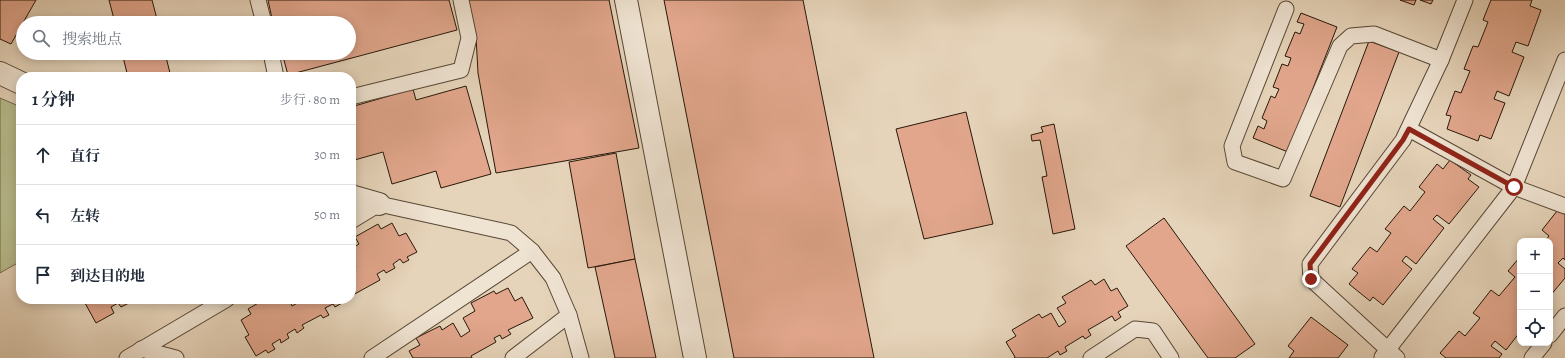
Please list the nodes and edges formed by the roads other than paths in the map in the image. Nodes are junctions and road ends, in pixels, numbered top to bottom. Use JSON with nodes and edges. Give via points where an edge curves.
{"nodes":[{"id":1,"x":258,"y":0,"type":"edge"},
{"id":2,"x":461,"y":0,"type":"edge"},
{"id":3,"x":626,"y":0,"type":"edge"},
{"id":4,"x":1465,"y":0,"type":"edge"},
{"id":5,"x":1286,"y":9,"type":"dead end"},
{"id":6,"x":262,"y":16,"type":"edge"},
{"id":7,"x":272,"y":60,"type":"edge"},
{"id":8,"x":1441,"y":60,"type":"junction"},
{"id":9,"x":1565,"y":60,"type":"edge"},
{"id":10,"x":275,"y":72,"type":"edge"},
{"id":11,"x":0,"y":73,"type":"edge"},
{"id":12,"x":16,"y":81,"type":"edge"},
{"id":13,"x":356,"y":96,"type":"edge"},
{"id":14,"x":1409,"y":129,"type":"junction"},
{"id":15,"x":1514,"y":187,"type":"junction"},
{"id":16,"x":356,"y":197,"type":"edge"},
{"id":17,"x":378,"y":204,"type":"junction"},
{"id":18,"x":1565,"y":206,"type":"edge"},
{"id":19,"x":356,"y":218,"type":"edge"},
{"id":20,"x":532,"y":251,"type":"junction"},
{"id":21,"x":218,"y":304,"type":"edge"},
{"id":22,"x":569,"y":315,"type":"junction"},
{"id":23,"x":1565,"y":316,"type":"edge"},
{"id":24,"x":1553,"y":331,"type":"edge"},
{"id":25,"x":1542,"y":346,"type":"edge"},
{"id":26,"x":141,"y":349,"type":"junction"},
{"id":27,"x":1389,"y":355,"type":"edge"},
{"id":28,"x":127,"y":358,"type":"edge"},
{"id":29,"x":176,"y":358,"type":"edge"},
{"id":30,"x":372,"y":358,"type":"edge"},
{"id":31,"x":513,"y":358,"type":"edge"},
{"id":32,"x":581,"y":358,"type":"edge"},
{"id":33,"x":695,"y":358,"type":"edge"},
{"id":34,"x":1091,"y":358,"type":"edge"},
{"id":35,"x":1171,"y":358,"type":"edge"},
{"id":36,"x":1532,"y":358,"type":"edge"}],
"edges":[{"from":1,"to":6,"type":"lane"},
{"from":2,"to":13,"type":"lane","via":[[469,38],[461,70]]},
{"from":3,"to":33,"type":"street"},
{"from":4,"to":8,"type":"lane"},
{"from":5,"to":8,"type":"lane","via":[[1232,146],[1235,162],[1283,179],[1340,46],[1351,36],[1374,34]]},
{"from":7,"to":10,"type":"lane"},
{"from":8,"to":14,"type":"lane"},
{"from":9,"to":15,"type":"lane"},
{"from":11,"to":12,"type":"street"},
{"from":14,"to":15,"type":"lane"},
{"from":14,"to":27,"type":"lane","via":[[1310,264],[1311,279]]},
{"from":15,"to":18,"type":"lane"},
{"from":15,"to":27,"type":"lane"},
{"from":16,"to":17,"type":"street"},
{"from":17,"to":19,"type":"lane"},
{"from":17,"to":20,"type":"lane","via":[[512,233]]},
{"from":20,"to":22,"type":"lane","via":[[553,278]]},
{"from":20,"to":30,"type":"lane"},
{"from":21,"to":26,"type":"lane"},
{"from":22,"to":31,"type":"lane"},
{"from":22,"to":32,"type":"lane"},
{"from":23,"to":24,"type":"lane"},
{"from":25,"to":36,"type":"lane"},
{"from":26,"to":28,"type":"lane"},
{"from":26,"to":29,"type":"lane"},
{"from":34,"to":35,"type":"lane","via":[[1135,329],[1153,331]]}]}
